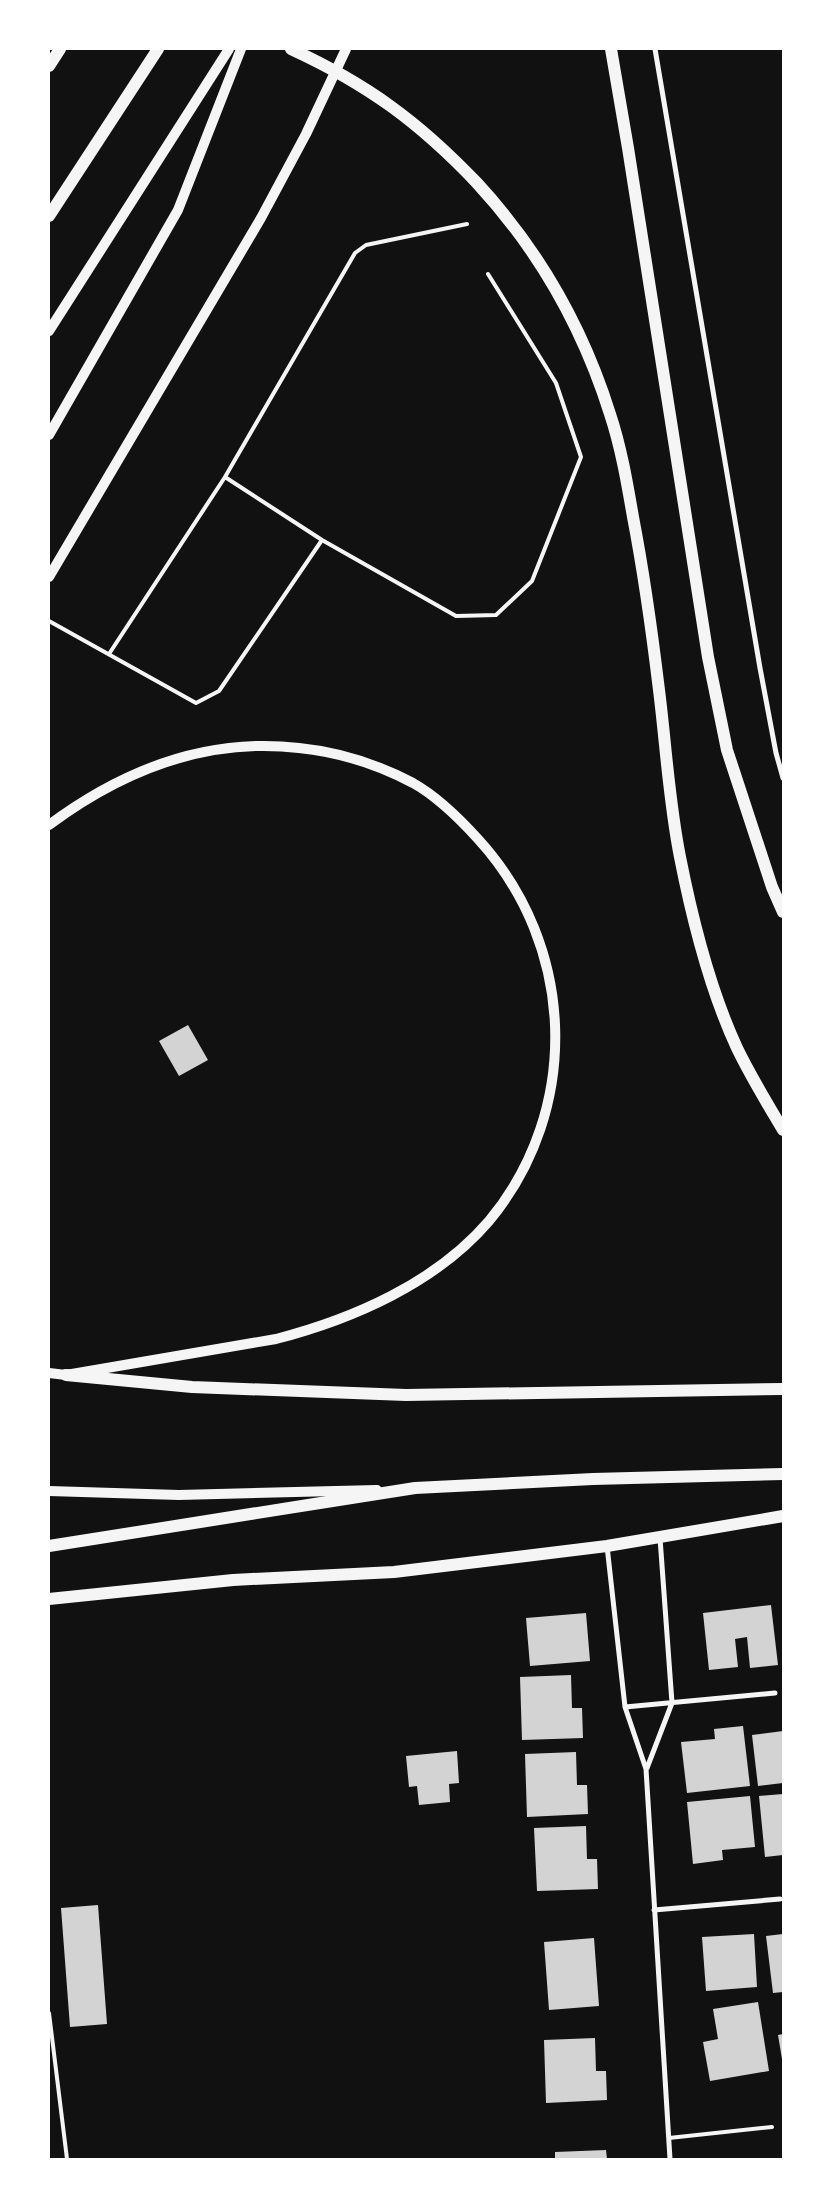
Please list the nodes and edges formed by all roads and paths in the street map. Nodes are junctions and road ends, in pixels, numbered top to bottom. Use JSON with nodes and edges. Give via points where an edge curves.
{"nodes":[{"id":1,"x":60,"y":49,"type":"edge"},
{"id":2,"x":158,"y":49,"type":"edge"},
{"id":3,"x":228,"y":49,"type":"edge"},
{"id":4,"x":241,"y":49,"type":"edge"},
{"id":5,"x":291,"y":49,"type":"edge"},
{"id":6,"x":346,"y":49,"type":"edge"},
{"id":7,"x":611,"y":49,"type":"edge"},
{"id":8,"x":656,"y":49,"type":"edge"},
{"id":9,"x":49,"y":66,"type":"edge"},
{"id":10,"x":49,"y":216,"type":"edge"},
{"id":11,"x":467,"y":224,"type":"dead end"},
{"id":12,"x":488,"y":274,"type":"dead end"},
{"id":13,"x":49,"y":331,"type":"edge"},
{"id":14,"x":49,"y":435,"type":"edge"},
{"id":15,"x":225,"y":477,"type":"junction"},
{"id":16,"x":322,"y":540,"type":"junction"},
{"id":17,"x":49,"y":577,"type":"edge"},
{"id":18,"x":49,"y":621,"type":"edge"},
{"id":19,"x":109,"y":654,"type":"junction"},
{"id":20,"x":783,"y":778,"type":"edge"},
{"id":21,"x":49,"y":825,"type":"edge"},
{"id":22,"x":783,"y":912,"type":"edge"},
{"id":23,"x":783,"y":1130,"type":"edge"},
{"id":24,"x":49,"y":1373,"type":"edge"},
{"id":25,"x":66,"y":1375,"type":"junction"},
{"id":26,"x":783,"y":1389,"type":"edge"},
{"id":27,"x":783,"y":1474,"type":"edge"},
{"id":28,"x":415,"y":1488,"type":"junction"},
{"id":29,"x":49,"y":1491,"type":"edge"},
{"id":30,"x":783,"y":1516,"type":"edge"},
{"id":31,"x":660,"y":1538,"type":"junction"},
{"id":32,"x":49,"y":1546,"type":"edge"},
{"id":33,"x":608,"y":1546,"type":"junction"},
{"id":34,"x":49,"y":1599,"type":"edge"},
{"id":35,"x":775,"y":1693,"type":"dead end"},
{"id":36,"x":672,"y":1703,"type":"junction"},
{"id":37,"x":625,"y":1707,"type":"junction"},
{"id":38,"x":646,"y":1769,"type":"junction"},
{"id":39,"x":780,"y":1899,"type":"dead end"},
{"id":40,"x":654,"y":1910,"type":"junction"},
{"id":41,"x":49,"y":2013,"type":"edge"},
{"id":42,"x":772,"y":2128,"type":"dead end"},
{"id":43,"x":669,"y":2138,"type":"junction"},
{"id":44,"x":67,"y":2159,"type":"edge"},
{"id":45,"x":670,"y":2159,"type":"edge"}],
"edges":[{"from":1,"to":9,"type":"main road"},
{"from":2,"to":10,"type":"main road"},
{"from":3,"to":13,"type":"main road"},
{"from":4,"to":14,"type":"main road","via":[[178,210]]},
{"from":5,"to":23,"type":"main road","via":[[369,90],[399,111],[459,164],[532,251],[567,310],[598,379],[621,452],[638,544],[680,857],[701,944],[736,1046]]},
{"from":6,"to":17,"type":"main road","via":[[318,111],[260,218]]},
{"from":7,"to":22,"type":"main road","via":[[708,657],[727,750]]},
{"from":8,"to":20,"type":"street","via":[[759,658]]},
{"from":11,"to":15,"type":"lane","via":[[366,245],[355,253]]},
{"from":12,"to":16,"type":"lane","via":[[556,383],[581,456],[532,581],[496,615],[456,616]]},
{"from":15,"to":16,"type":"lane"},
{"from":15,"to":19,"type":"lane"},
{"from":16,"to":19,"type":"lane","via":[[219,691],[196,703]]},
{"from":18,"to":19,"type":"lane"},
{"from":21,"to":25,"type":"main road","via":[[86,799],[143,770],[228,746],[274,745],[314,750],[346,755],[380,768],[414,784],[440,802],[465,824],[503,870],[545,957],[556,1022],[553,1086],[546,1114],[525,1166],[487,1223],[450,1258],[380,1302],[345,1319],[276,1339]]},
{"from":24,"to":25,"type":"main road"},
{"from":25,"to":26,"type":"main road","via":[[192,1387],[406,1395]]},
{"from":27,"to":28,"type":"main road","via":[[593,1478]]},
{"from":28,"to":29,"type":"main road","via":[[179,1495]]},
{"from":28,"to":32,"type":"main road"},
{"from":30,"to":31,"type":"main road"},
{"from":31,"to":33,"type":"main road"},
{"from":31,"to":36,"type":"street"},
{"from":33,"to":34,"type":"main road","via":[[394,1572],[233,1580]]},
{"from":33,"to":37,"type":"street"},
{"from":35,"to":36,"type":"street"},
{"from":36,"to":37,"type":"street"},
{"from":36,"to":38,"type":"street"},
{"from":37,"to":38,"type":"street"},
{"from":38,"to":40,"type":"street"},
{"from":39,"to":40,"type":"street"},
{"from":40,"to":43,"type":"street"},
{"from":41,"to":44,"type":"lane"},
{"from":42,"to":43,"type":"lane"},
{"from":43,"to":45,"type":"street"}]}
